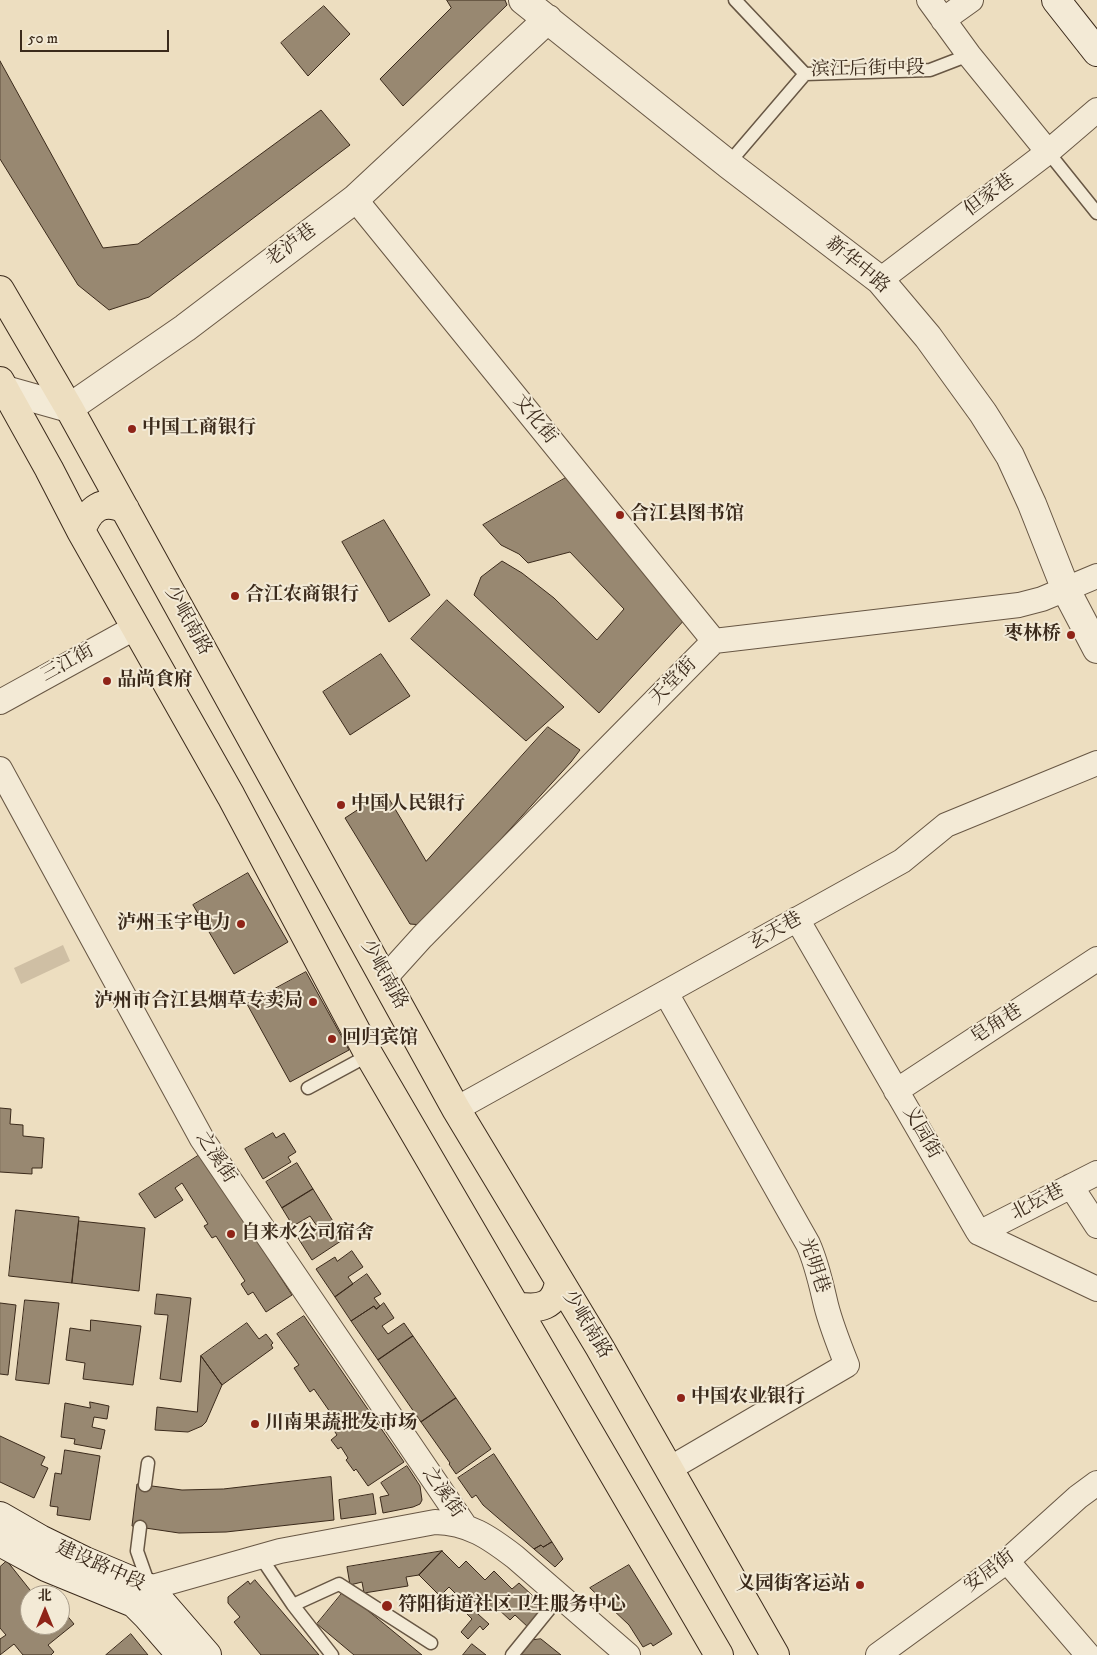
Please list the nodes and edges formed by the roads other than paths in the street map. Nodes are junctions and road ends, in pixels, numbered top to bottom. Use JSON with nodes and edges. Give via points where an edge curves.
{"nodes":[{"id":1,"x":523,"y":0,"type":"edge"},
{"id":2,"x":735,"y":0,"type":"edge"},
{"id":3,"x":929,"y":0,"type":"edge"},
{"id":4,"x":971,"y":0,"type":"edge"},
{"id":5,"x":1056,"y":0,"type":"edge"},
{"id":6,"x":548,"y":19,"type":"junction"},
{"id":7,"x":944,"y":20,"type":"junction"},
{"id":8,"x":1097,"y":52,"type":"edge"},
{"id":9,"x":969,"y":55,"type":"junction"},
{"id":10,"x":805,"y":74,"type":"junction"},
{"id":11,"x":1097,"y":110,"type":"edge"},
{"id":12,"x":1048,"y":152,"type":"junction"},
{"id":13,"x":728,"y":164,"type":"junction"},
{"id":14,"x":354,"y":199,"type":"junction"},
{"id":15,"x":1097,"y":213,"type":"edge"},
{"id":16,"x":880,"y":280,"type":"junction"},
{"id":17,"x":0,"y":290,"type":"edge"},
{"id":18,"x":2,"y":388,"type":"edge"},
{"id":19,"x":69,"y":408,"type":"junction"},
{"id":20,"x":125,"y":509,"type":"junction"},
{"id":21,"x":80,"y":531,"type":"junction"},
{"id":22,"x":1097,"y":576,"type":"edge"},
{"id":23,"x":1066,"y":590,"type":"junction"},
{"id":24,"x":136,"y":627,"type":"junction"},
{"id":25,"x":714,"y":641,"type":"junction"},
{"id":26,"x":1097,"y":649,"type":"edge"},
{"id":27,"x":3,"y":695,"type":"edge"},
{"id":28,"x":1097,"y":762,"type":"edge"},
{"id":29,"x":0,"y":769,"type":"edge"},
{"id":30,"x":798,"y":920,"type":"junction"},
{"id":31,"x":1097,"y":959,"type":"edge"},
{"id":32,"x":384,"y":979,"type":"junction"},
{"id":33,"x":666,"y":993,"type":"junction"},
{"id":34,"x":369,"y":1055,"type":"junction"},
{"id":35,"x":308,"y":1088,"type":"dead end"},
{"id":36,"x":896,"y":1091,"type":"junction"},
{"id":37,"x":456,"y":1109,"type":"junction"},
{"id":38,"x":1097,"y":1173,"type":"edge"},
{"id":39,"x":1072,"y":1186,"type":"junction"},
{"id":40,"x":1097,"y":1226,"type":"edge"},
{"id":41,"x":980,"y":1233,"type":"junction"},
{"id":42,"x":560,"y":1281,"type":"junction"},
{"id":43,"x":1097,"y":1289,"type":"edge"},
{"id":44,"x":516,"y":1306,"type":"junction"},
{"id":45,"x":148,"y":1463,"type":"dead end"},
{"id":46,"x":670,"y":1469,"type":"junction"},
{"id":47,"x":1097,"y":1483,"type":"edge"},
{"id":48,"x":145,"y":1485,"type":"dead end"},
{"id":49,"x":0,"y":1516,"type":"edge"},
{"id":50,"x":464,"y":1526,"type":"junction"},
{"id":51,"x":140,"y":1527,"type":"dead end"},
{"id":52,"x":0,"y":1542,"type":"edge"},
{"id":53,"x":260,"y":1556,"type":"junction"},
{"id":54,"x":1007,"y":1562,"type":"junction"},
{"id":55,"x":142,"y":1596,"type":"junction"},
{"id":56,"x":560,"y":1596,"type":"junction"},
{"id":57,"x":293,"y":1605,"type":"junction"},
{"id":58,"x":431,"y":1643,"type":"dead end"},
{"id":59,"x":181,"y":1655,"type":"edge"},
{"id":60,"x":208,"y":1655,"type":"edge"},
{"id":61,"x":332,"y":1655,"type":"edge"},
{"id":62,"x":512,"y":1655,"type":"edge"},
{"id":63,"x":628,"y":1655,"type":"edge"},
{"id":64,"x":719,"y":1655,"type":"edge"},
{"id":65,"x":774,"y":1655,"type":"edge"},
{"id":66,"x":878,"y":1655,"type":"edge"},
{"id":67,"x":1088,"y":1655,"type":"edge"}],
"edges":[{"from":1,"to":6,"type":"street","name":"新华中路"},
{"from":2,"to":10,"type":"lane","name":"滨江后街中段"},
{"from":3,"to":7,"type":"street"},
{"from":4,"to":7,"type":"street"},
{"from":5,"to":8,"type":"street"},
{"from":6,"to":13,"type":"street","name":"新华中路"},
{"from":6,"to":14,"type":"street","name":"老泸巷"},
{"from":7,"to":9,"type":"street"},
{"from":9,"to":10,"type":"lane","name":"滨江后街中段","via":[[930,70]]},
{"from":9,"to":12,"type":"street"},
{"from":10,"to":13,"type":"lane"},
{"from":11,"to":12,"type":"street","name":"但家巷"},
{"from":12,"to":15,"type":"lane"},
{"from":12,"to":16,"type":"street","name":"但家巷"},
{"from":13,"to":16,"type":"street","name":"新华中路"},
{"from":14,"to":19,"type":"street","name":"老泸巷","via":[[185,328]]},
{"from":14,"to":25,"type":"street","name":"文化街"},
{"from":16,"to":23,"type":"street","name":"新华中路","via":[[928,337],[1010,456]]},
{"from":17,"to":19,"type":"main road","name":"少岷南路"},
{"from":18,"to":19,"type":"street"},
{"from":18,"to":21,"type":"main road","via":[[50,469]]},
{"from":19,"to":20,"type":"main road","name":"少岷南路"},
{"from":20,"to":21,"type":"main road","via":[[116,505],[96,508],[89,513]]},
{"from":20,"to":32,"type":"main road","name":"少岷南路"},
{"from":21,"to":24,"type":"main road"},
{"from":22,"to":23,"type":"street"},
{"from":23,"to":25,"type":"street","via":[[1019,605]]},
{"from":23,"to":26,"type":"street","name":"新华中路"},
{"from":24,"to":27,"type":"street","name":"三江街"},
{"from":24,"to":34,"type":"main road","via":[[231,796]]},
{"from":25,"to":32,"type":"street","name":"天堂街"},
{"from":28,"to":30,"type":"street","name":"玄天巷","via":[[946,825],[902,861]]},
{"from":29,"to":50,"type":"street","name":"之溪街","via":[[202,1139]]},
{"from":30,"to":33,"type":"street","name":"玄天巷"},
{"from":30,"to":36,"type":"street","name":"义园街"},
{"from":31,"to":36,"type":"street","name":"皂角巷"},
{"from":32,"to":37,"type":"main road","name":"少岷南路"},
{"from":33,"to":37,"type":"street","name":"玄天巷"},
{"from":33,"to":46,"type":"street","name":"光明巷","via":[[808,1244],[817,1264],[846,1365]]},
{"from":34,"to":35,"type":"lane"},
{"from":34,"to":44,"type":"main road"},
{"from":36,"to":41,"type":"street","name":"义园街"},
{"from":37,"to":42,"type":"main road","name":"少岷南路"},
{"from":38,"to":39,"type":"street","name":"北坛巷"},
{"from":39,"to":40,"type":"street"},
{"from":39,"to":41,"type":"street","name":"北坛巷"},
{"from":41,"to":43,"type":"street"},
{"from":42,"to":44,"type":"main road","via":[[554,1298],[546,1304],[529,1308]]},
{"from":42,"to":46,"type":"main road","name":"少岷南路"},
{"from":44,"to":64,"type":"main road"},
{"from":45,"to":48,"type":"lane"},
{"from":46,"to":65,"type":"main road","name":"少岷南路"},
{"from":47,"to":54,"type":"street","name":"安居街"},
{"from":49,"to":55,"type":"street","name":"建设路中段","via":[[85,1561]]},
{"from":50,"to":53,"type":"street","name":"之溪街","via":[[435,1522]]},
{"from":50,"to":56,"type":"street","name":"之溪街","via":[[515,1556]]},
{"from":51,"to":55,"type":"lane","via":[[137,1551]]},
{"from":52,"to":55,"type":"street","name":"建设路中段","via":[[46,1567]]},
{"from":53,"to":55,"type":"street","name":"之溪街"},
{"from":53,"to":57,"type":"lane"},
{"from":54,"to":66,"type":"street","name":"安居街"},
{"from":54,"to":67,"type":"street"},
{"from":55,"to":59,"type":"street","name":"建设路中段","via":[[147,1616]]},
{"from":55,"to":60,"type":"street","name":"建设路中段"},
{"from":56,"to":62,"type":"lane"},
{"from":56,"to":63,"type":"street","name":"之溪街"},
{"from":57,"to":58,"type":"lane","via":[[339,1584]]},
{"from":57,"to":61,"type":"lane"}]}
